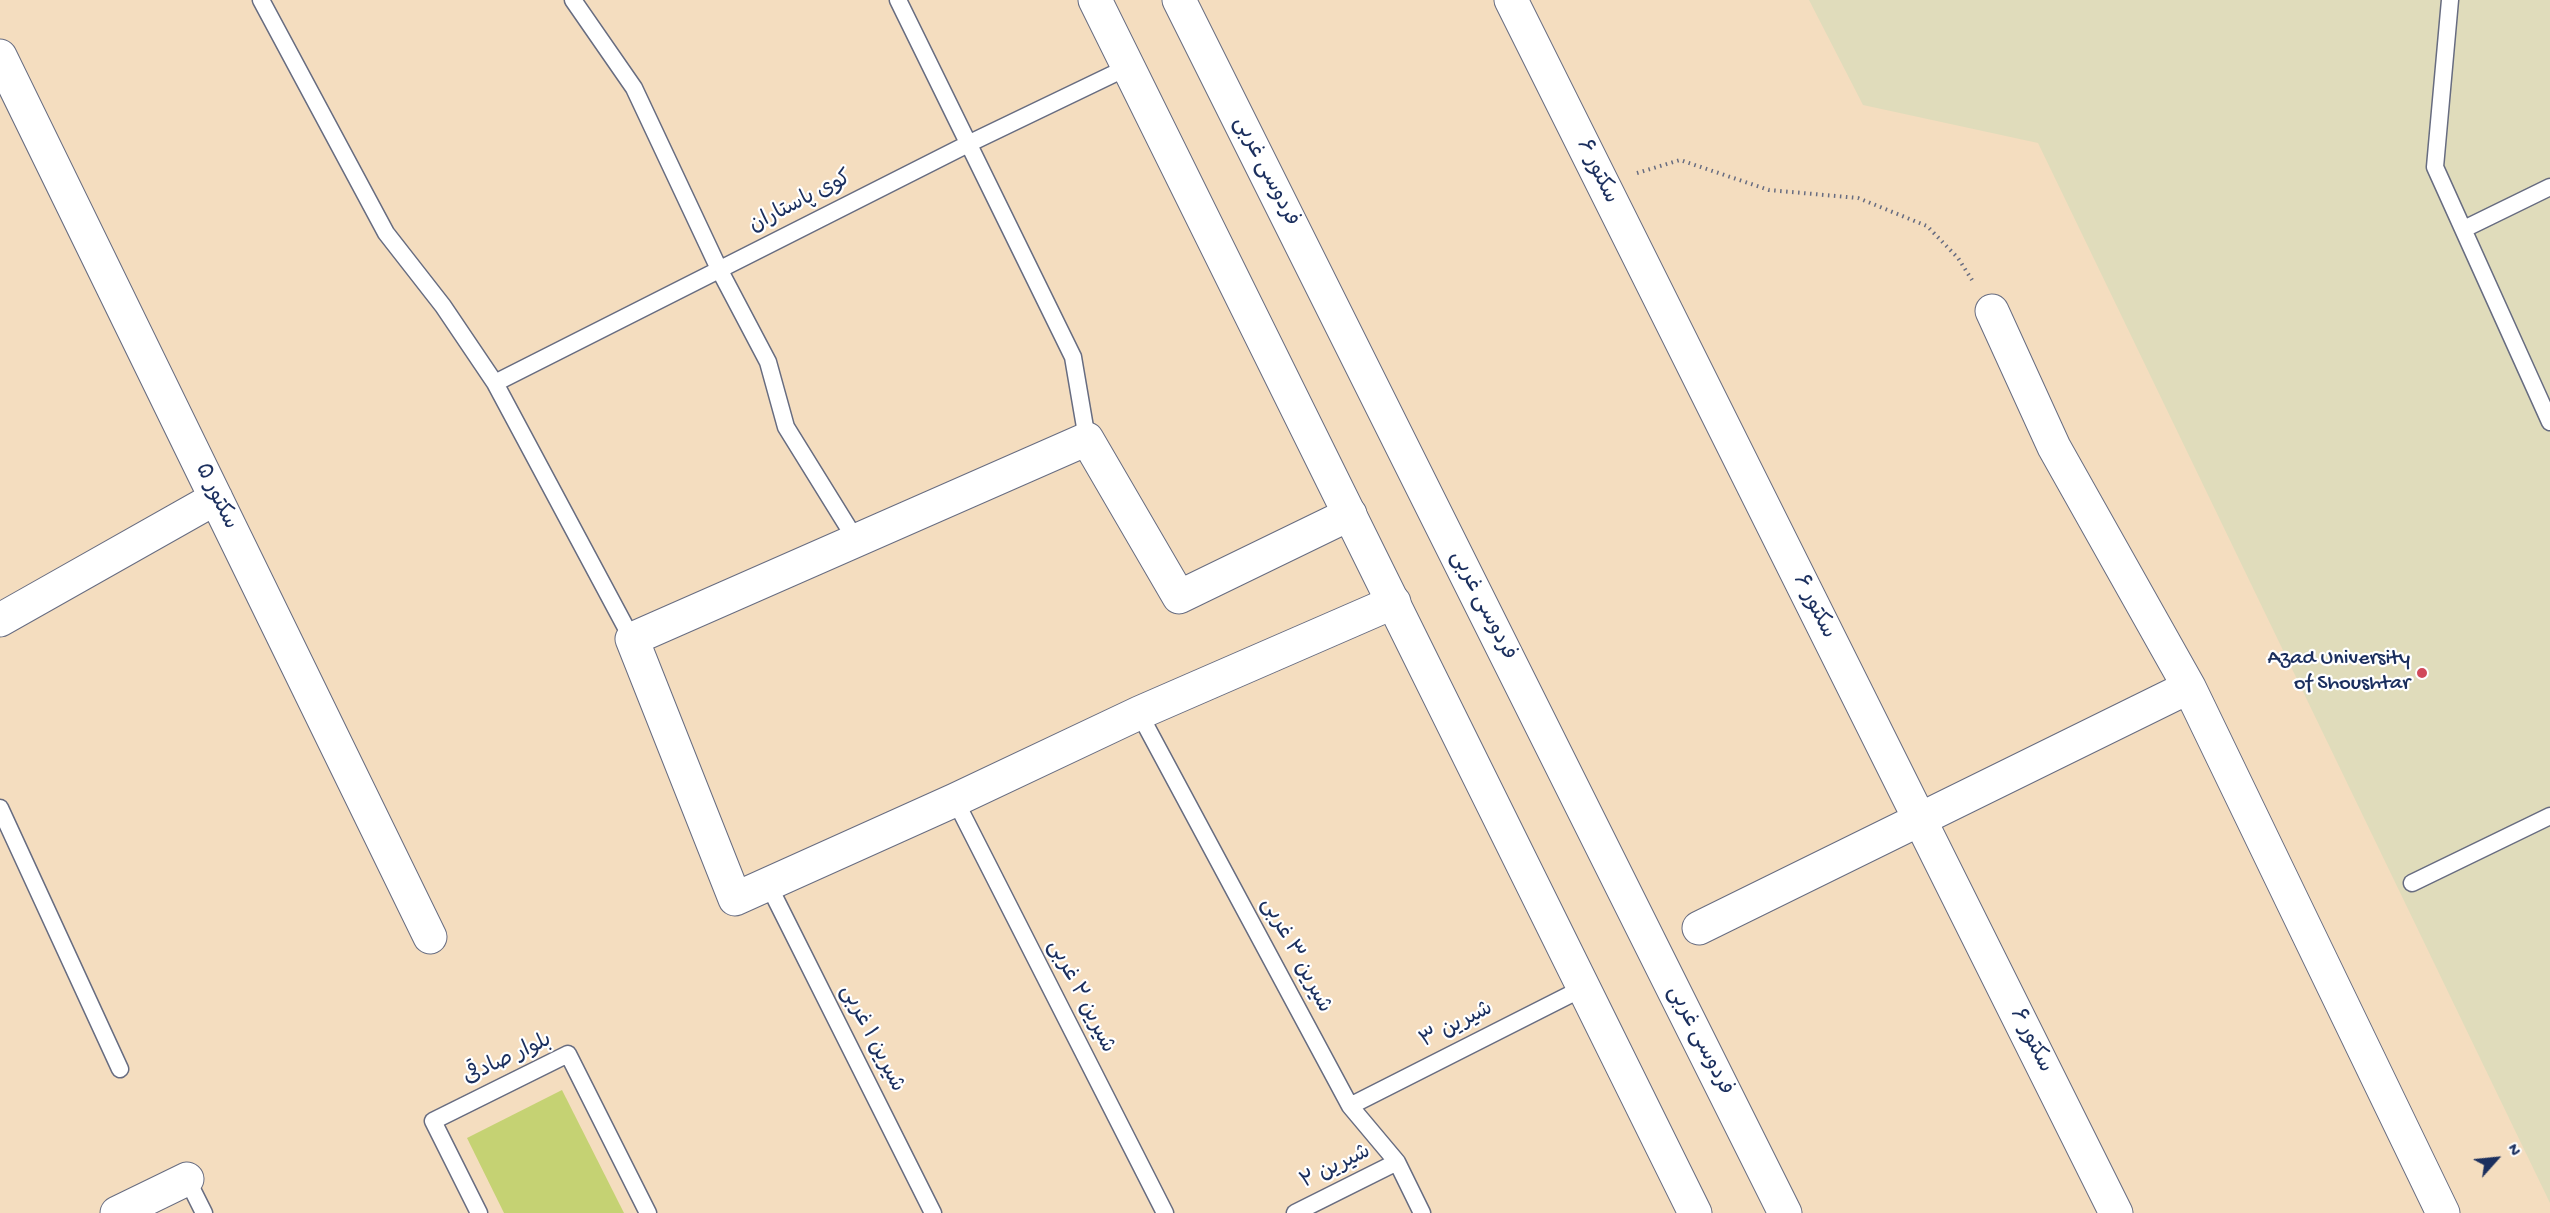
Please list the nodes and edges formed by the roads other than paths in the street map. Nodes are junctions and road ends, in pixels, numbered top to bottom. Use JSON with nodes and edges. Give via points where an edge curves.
{"nodes":[{"id":1,"x":261,"y":0,"type":"edge"},
{"id":2,"x":573,"y":0,"type":"edge"},
{"id":3,"x":898,"y":0,"type":"edge"},
{"id":4,"x":1095,"y":0,"type":"edge"},
{"id":5,"x":1179,"y":0,"type":"edge"},
{"id":6,"x":1511,"y":0,"type":"edge"},
{"id":7,"x":2450,"y":0,"type":"edge"},
{"id":8,"x":0,"y":56,"type":"edge"},
{"id":9,"x":1128,"y":67,"type":"junction"},
{"id":10,"x":968,"y":144,"type":"junction"},
{"id":11,"x":2550,"y":187,"type":"edge"},
{"id":12,"x":2463,"y":229,"type":"junction"},
{"id":13,"x":719,"y":269,"type":"junction"},
{"id":14,"x":1992,"y":311,"type":"road end"},
{"id":15,"x":495,"y":383,"type":"junction"},
{"id":16,"x":2550,"y":422,"type":"edge"},
{"id":17,"x":1087,"y":439,"type":"junction"},
{"id":18,"x":216,"y":498,"type":"junction"},
{"id":19,"x":1350,"y":514,"type":"junction"},
{"id":20,"x":856,"y":540,"type":"junction"},
{"id":21,"x":1394,"y":602,"type":"junction"},
{"id":22,"x":0,"y":620,"type":"edge"},
{"id":23,"x":632,"y":639,"type":"junction"},
{"id":24,"x":2189,"y":687,"type":"junction"},
{"id":25,"x":1139,"y":713,"type":"junction"},
{"id":26,"x":955,"y":800,"type":"junction"},
{"id":27,"x":0,"y":808,"type":"edge"},
{"id":28,"x":2550,"y":816,"type":"edge"},
{"id":29,"x":1920,"y":820,"type":"junction"},
{"id":30,"x":2412,"y":883,"type":"dead end"},
{"id":31,"x":768,"y":884,"type":"junction"},
{"id":32,"x":1700,"y":928,"type":"dead end"},
{"id":33,"x":430,"y":937,"type":"dead end"},
{"id":34,"x":1585,"y":987,"type":"junction"},
{"id":35,"x":120,"y":1070,"type":"dead end"},
{"id":36,"x":1350,"y":1106,"type":"junction"},
{"id":37,"x":1397,"y":1162,"type":"junction"},
{"id":38,"x":187,"y":1179,"type":"joint"},
{"id":39,"x":117,"y":1213,"type":"edge"},
{"id":40,"x":204,"y":1213,"type":"edge"},
{"id":41,"x":479,"y":1213,"type":"edge"},
{"id":42,"x":648,"y":1213,"type":"edge"},
{"id":43,"x":933,"y":1213,"type":"edge"},
{"id":44,"x":1165,"y":1213,"type":"edge"},
{"id":45,"x":1295,"y":1213,"type":"edge"},
{"id":46,"x":1422,"y":1213,"type":"edge"},
{"id":47,"x":1695,"y":1213,"type":"edge"},
{"id":48,"x":1785,"y":1213,"type":"edge"},
{"id":49,"x":2116,"y":1213,"type":"edge"},
{"id":50,"x":2443,"y":1213,"type":"edge"}],
"edges":[{"from":1,"to":15,"type":"lane","via":[[386,233],[443,306]]},
{"from":2,"to":13,"type":"lane","via":[[634,88]]},
{"from":3,"to":10,"type":"lane"},
{"from":4,"to":9,"type":"street"},
{"from":5,"to":48,"type":"street","name":"فردوسی غربی"},
{"from":6,"to":29,"type":"street","name":"سکتور ۶"},
{"from":7,"to":12,"type":"lane","via":[[2435,166]]},
{"from":8,"to":18,"type":"street","name":"سکتور ۵"},
{"from":9,"to":10,"type":"lane","name":"کوی پاستاران"},
{"from":9,"to":19,"type":"street"},
{"from":10,"to":13,"type":"lane","name":"کوی پاستاران"},
{"from":10,"to":17,"type":"lane","via":[[1073,357]]},
{"from":11,"to":12,"type":"lane"},
{"from":12,"to":16,"type":"lane"},
{"from":13,"to":15,"type":"lane","name":"کوی پاستاران"},
{"from":13,"to":20,"type":"lane","via":[[768,362],[786,427]]},
{"from":14,"to":24,"type":"street","via":[[2054,447]]},
{"from":15,"to":23,"type":"lane"},
{"from":17,"to":19,"type":"street","via":[[1179,597]]},
{"from":17,"to":20,"type":"street"},
{"from":18,"to":22,"type":"street"},
{"from":18,"to":33,"type":"street","name":"سکتور ۵"},
{"from":19,"to":21,"type":"street"},
{"from":20,"to":23,"type":"street"},
{"from":21,"to":25,"type":"street"},
{"from":21,"to":34,"type":"street"},
{"from":23,"to":31,"type":"street","via":[[735,899]]},
{"from":24,"to":29,"type":"street"},
{"from":24,"to":50,"type":"street"},
{"from":25,"to":26,"type":"street"},
{"from":25,"to":36,"type":"lane","name":"شیرین ۳ غربی"},
{"from":26,"to":31,"type":"street"},
{"from":26,"to":44,"type":"lane","name":"شیرین ۲ غربی"},
{"from":27,"to":35,"type":"lane"},
{"from":28,"to":30,"type":"lane"},
{"from":29,"to":32,"type":"street"},
{"from":29,"to":49,"type":"street","name":"سکتور ۶"},
{"from":31,"to":43,"type":"lane","name":"شیرین ۱ غربی"},
{"from":34,"to":36,"type":"lane","name":"شیرین ۳"},
{"from":34,"to":47,"type":"street"},
{"from":36,"to":37,"type":"lane","name":"شیرین ۳ غربی"},
{"from":37,"to":45,"type":"lane","name":"شیرین ۲"},
{"from":37,"to":46,"type":"lane","name":"شیرین ۳ غربی"},
{"from":38,"to":39,"type":"street"},
{"from":38,"to":40,"type":"lane"},
{"from":41,"to":42,"type":"lane","name":"بلوار صادقی","via":[[433,1121],[568,1054]]}]}
